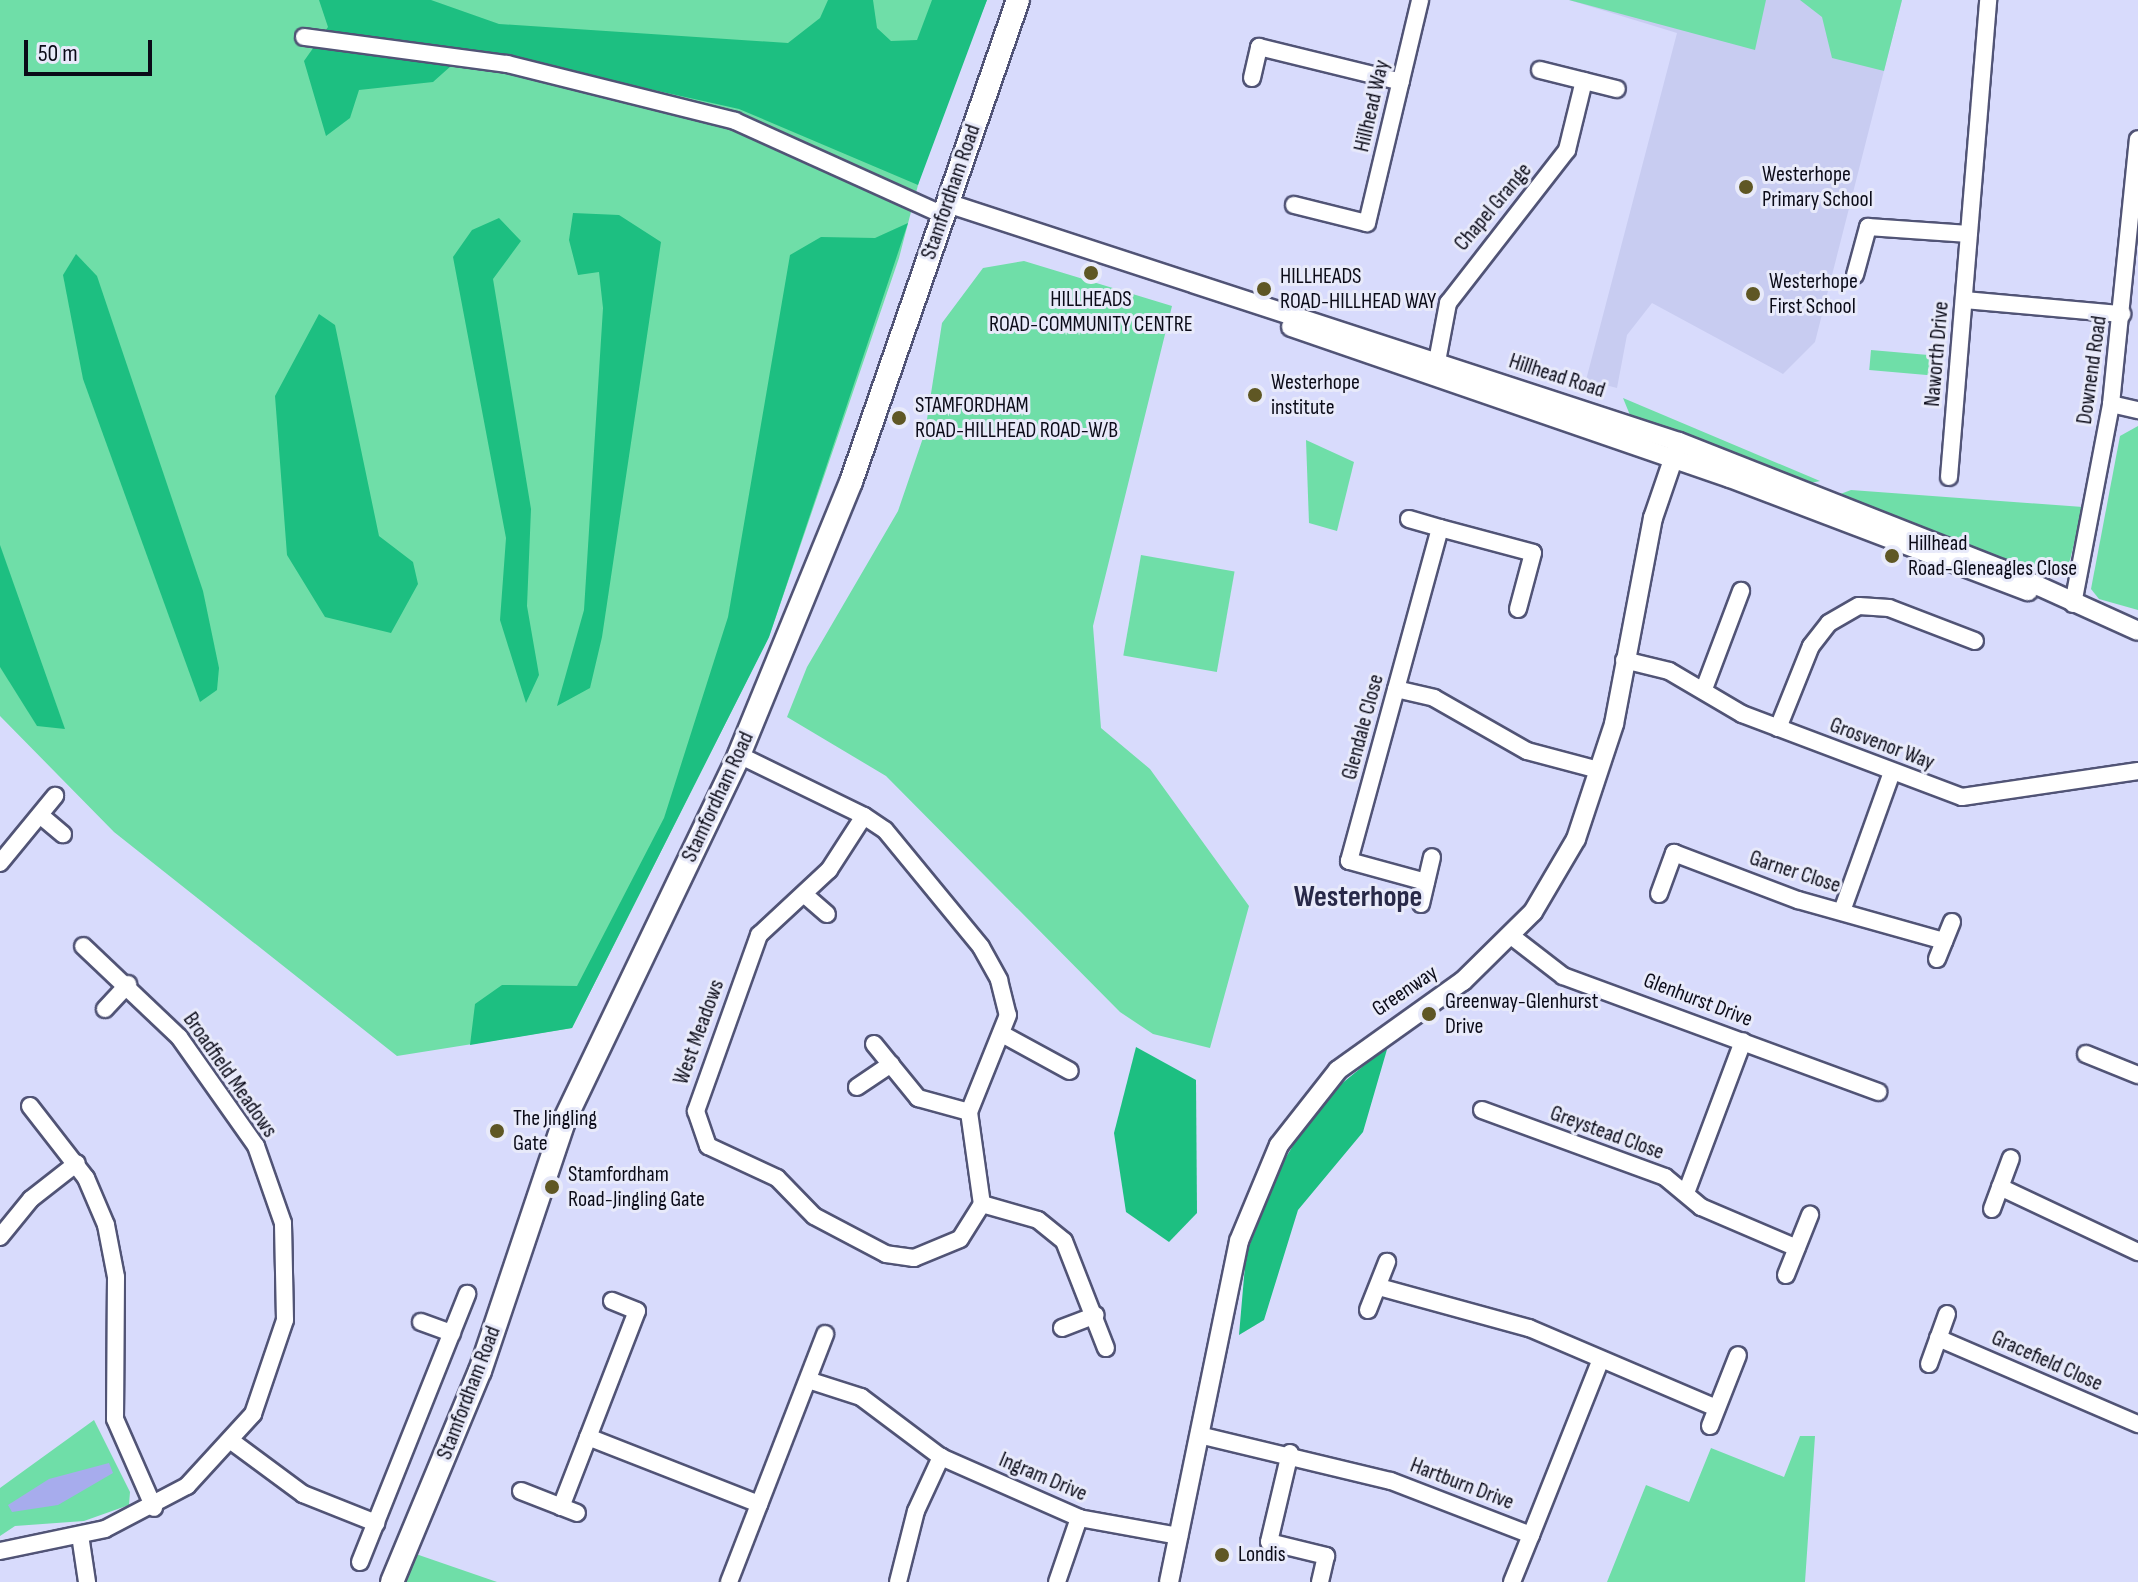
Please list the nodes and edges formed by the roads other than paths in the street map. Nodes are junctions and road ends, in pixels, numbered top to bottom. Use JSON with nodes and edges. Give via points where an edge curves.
{"nodes":[{"id":1,"x":1018,"y":0,"type":"edge"},
{"id":2,"x":1420,"y":0,"type":"edge"},
{"id":3,"x":1988,"y":0,"type":"edge"},
{"id":4,"x":304,"y":37,"type":"dead end"},
{"id":5,"x":1540,"y":70,"type":"dead end"},
{"id":6,"x":1252,"y":78,"type":"dead end"},
{"id":7,"x":1584,"y":81,"type":"junction"},
{"id":8,"x":1401,"y":82,"type":"junction"},
{"id":9,"x":1617,"y":89,"type":"dead end"},
{"id":10,"x":2138,"y":139,"type":"edge"},
{"id":11,"x":1294,"y":205,"type":"dead end"},
{"id":12,"x":945,"y":209,"type":"junction"},
{"id":13,"x":1969,"y":234,"type":"junction"},
{"id":14,"x":1060,"y":240,"type":"junction"},
{"id":15,"x":2134,"y":244,"type":"edge"},
{"id":16,"x":1855,"y":275,"type":"dead end"},
{"id":17,"x":1964,"y":300,"type":"junction"},
{"id":18,"x":2122,"y":314,"type":"junction"},
{"id":19,"x":1432,"y":360,"type":"junction"},
{"id":20,"x":1412,"y":371,"type":"junction"},
{"id":21,"x":1441,"y":381,"type":"junction"},
{"id":22,"x":2111,"y":404,"type":"junction"},
{"id":23,"x":2138,"y":410,"type":"edge"},
{"id":24,"x":1676,"y":450,"type":"junction"},
{"id":25,"x":1949,"y":477,"type":"dead end"},
{"id":26,"x":1409,"y":519,"type":"dead end"},
{"id":27,"x":1440,"y":528,"type":"junction"},
{"id":28,"x":1741,"y":591,"type":"dead end"},
{"id":29,"x":2073,"y":604,"type":"junction"},
{"id":30,"x":1518,"y":609,"type":"dead end"},
{"id":31,"x":2138,"y":631,"type":"edge"},
{"id":32,"x":1975,"y":641,"type":"dead end"},
{"id":33,"x":1624,"y":660,"type":"junction"},
{"id":34,"x":1396,"y":689,"type":"junction"},
{"id":35,"x":1704,"y":689,"type":"junction"},
{"id":36,"x":1778,"y":728,"type":"junction"},
{"id":37,"x":739,"y":755,"type":"junction"},
{"id":38,"x":1599,"y":770,"type":"junction"},
{"id":39,"x":2138,"y":771,"type":"edge"},
{"id":40,"x":1892,"y":772,"type":"junction"},
{"id":41,"x":55,"y":796,"type":"dead end"},
{"id":42,"x":40,"y":815,"type":"junction"},
{"id":43,"x":864,"y":816,"type":"junction"},
{"id":44,"x":63,"y":834,"type":"dead end"},
{"id":45,"x":1432,"y":857,"type":"dead end"},
{"id":46,"x":0,"y":863,"type":"edge"},
{"id":47,"x":1426,"y":882,"type":"junction"},
{"id":48,"x":1659,"y":894,"type":"dead end"},
{"id":49,"x":805,"y":895,"type":"junction"},
{"id":50,"x":1421,"y":904,"type":"dead end"},
{"id":51,"x":1842,"y":911,"type":"junction"},
{"id":52,"x":827,"y":914,"type":"dead end"},
{"id":53,"x":1952,"y":922,"type":"dead end"},
{"id":54,"x":1510,"y":935,"type":"junction"},
{"id":55,"x":1944,"y":941,"type":"junction"},
{"id":56,"x":83,"y":946,"type":"dead end"},
{"id":57,"x":1937,"y":959,"type":"dead end"},
{"id":58,"x":128,"y":984,"type":"junction"},
{"id":59,"x":105,"y":1009,"type":"dead end"},
{"id":60,"x":1002,"y":1034,"type":"junction"},
{"id":61,"x":1743,"y":1041,"type":"junction"},
{"id":62,"x":874,"y":1044,"type":"dead end"},
{"id":63,"x":2086,"y":1054,"type":"dead end"},
{"id":64,"x":891,"y":1064,"type":"junction"},
{"id":65,"x":1070,"y":1071,"type":"dead end"},
{"id":66,"x":2138,"y":1075,"type":"edge"},
{"id":67,"x":857,"y":1087,"type":"dead end"},
{"id":68,"x":1878,"y":1092,"type":"dead end"},
{"id":69,"x":30,"y":1106,"type":"dead end"},
{"id":70,"x":1482,"y":1110,"type":"dead end"},
{"id":71,"x":969,"y":1112,"type":"junction"},
{"id":72,"x":2011,"y":1158,"type":"dead end"},
{"id":73,"x":77,"y":1163,"type":"junction"},
{"id":74,"x":2000,"y":1187,"type":"junction"},
{"id":75,"x":1686,"y":1193,"type":"junction"},
{"id":76,"x":982,"y":1204,"type":"junction"},
{"id":77,"x":1992,"y":1209,"type":"dead end"},
{"id":78,"x":1810,"y":1215,"type":"dead end"},
{"id":79,"x":0,"y":1237,"type":"edge"},
{"id":80,"x":1797,"y":1248,"type":"junction"},
{"id":81,"x":2138,"y":1252,"type":"edge"},
{"id":82,"x":1387,"y":1262,"type":"dead end"},
{"id":83,"x":1786,"y":1275,"type":"dead end"},
{"id":84,"x":1379,"y":1287,"type":"junction"},
{"id":85,"x":467,"y":1294,"type":"dead end"},
{"id":86,"x":612,"y":1301,"type":"dead end"},
{"id":87,"x":1368,"y":1310,"type":"dead end"},
{"id":88,"x":1947,"y":1314,"type":"dead end"},
{"id":89,"x":1096,"y":1315,"type":"junction"},
{"id":90,"x":421,"y":1322,"type":"dead end"},
{"id":91,"x":1062,"y":1328,"type":"dead end"},
{"id":92,"x":452,"y":1333,"type":"junction"},
{"id":93,"x":825,"y":1334,"type":"dead end"},
{"id":94,"x":1938,"y":1338,"type":"junction"},
{"id":95,"x":1106,"y":1348,"type":"dead end"},
{"id":96,"x":1738,"y":1355,"type":"dead end"},
{"id":97,"x":1599,"y":1364,"type":"junction"},
{"id":98,"x":1929,"y":1364,"type":"dead end"},
{"id":99,"x":808,"y":1380,"type":"junction"},
{"id":100,"x":1717,"y":1408,"type":"junction"},
{"id":101,"x":2138,"y":1424,"type":"edge"},
{"id":102,"x":1710,"y":1426,"type":"dead end"},
{"id":103,"x":1199,"y":1435,"type":"junction"},
{"id":104,"x":588,"y":1437,"type":"junction"},
{"id":105,"x":234,"y":1443,"type":"junction"},
{"id":106,"x":1290,"y":1453,"type":"junction"},
{"id":107,"x":941,"y":1457,"type":"junction"},
{"id":108,"x":521,"y":1491,"type":"dead end"},
{"id":109,"x":759,"y":1504,"type":"junction"},
{"id":110,"x":154,"y":1508,"type":"junction"},
{"id":111,"x":1079,"y":1518,"type":"junction"},
{"id":112,"x":376,"y":1523,"type":"junction"},
{"id":113,"x":80,"y":1535,"type":"junction"},
{"id":114,"x":1531,"y":1535,"type":"junction"},
{"id":115,"x":1179,"y":1536,"type":"junction"},
{"id":116,"x":0,"y":1551,"type":"edge"},
{"id":117,"x":360,"y":1562,"type":"dead end"},
{"id":118,"x":87,"y":1582,"type":"edge"},
{"id":119,"x":392,"y":1582,"type":"edge"},
{"id":120,"x":729,"y":1582,"type":"edge"},
{"id":121,"x":898,"y":1582,"type":"edge"},
{"id":122,"x":1057,"y":1582,"type":"edge"},
{"id":123,"x":1169,"y":1582,"type":"edge"},
{"id":124,"x":1320,"y":1582,"type":"edge"},
{"id":125,"x":1512,"y":1582,"type":"edge"}],
"edges":[{"from":1,"to":12,"type":"main road","name":"Stamfordham Road"},
{"from":2,"to":8,"type":"street","name":"Hillhead Way"},
{"from":3,"to":13,"type":"street","name":"Naworth Drive"},
{"from":4,"to":12,"type":"street","via":[[507,64],[735,121]]},
{"from":5,"to":7,"type":"street"},
{"from":6,"to":8,"type":"street","via":[[1259,47]]},
{"from":7,"to":9,"type":"street"},
{"from":7,"to":19,"type":"street","name":"Chapel Grange","via":[[1567,150],[1463,277]]},
{"from":8,"to":11,"type":"street","name":"Hillhead Way","via":[[1367,223]]},
{"from":10,"to":15,"type":"street","name":"Downend Road"},
{"from":12,"to":14,"type":"street","name":"Hillhead Road"},
{"from":12,"to":37,"type":"main road","name":"Stamfordham Road","via":[[851,482]]},
{"from":13,"to":16,"type":"street","via":[[1868,227]]},
{"from":13,"to":17,"type":"street","name":"Naworth Drive"},
{"from":14,"to":19,"type":"street","name":"Hillhead Road"},
{"from":14,"to":20,"type":"street","via":[[1113,268]]},
{"from":15,"to":18,"type":"street","name":"Downend Road"},
{"from":17,"to":18,"type":"street"},
{"from":17,"to":25,"type":"street","name":"Naworth Drive"},
{"from":18,"to":22,"type":"street","name":"Downend Road"},
{"from":19,"to":20,"type":"street"},
{"from":19,"to":21,"type":"street"},
{"from":19,"to":24,"type":"street","name":"Hillhead Road","via":[[1596,414]]},
{"from":20,"to":21,"type":"street"},
{"from":21,"to":24,"type":"street"},
{"from":22,"to":23,"type":"street"},
{"from":22,"to":29,"type":"street","name":"Downend Road"},
{"from":24,"to":29,"type":"street","name":"Hillhead Road","via":[[2001,569]]},
{"from":24,"to":33,"type":"street","name":"Greenway","via":[[1653,518]]},
{"from":26,"to":27,"type":"street"},
{"from":27,"to":30,"type":"street","via":[[1533,553]]},
{"from":27,"to":34,"type":"street","name":"Glendale Close"},
{"from":28,"to":35,"type":"street"},
{"from":29,"to":31,"type":"street","name":"Hillhead Road"},
{"from":32,"to":36,"type":"street","via":[[1889,608],[1859,606],[1829,623],[1811,646]]},
{"from":33,"to":35,"type":"street","name":"Grosvenor Way"},
{"from":33,"to":38,"type":"street","name":"Greenway"},
{"from":34,"to":38,"type":"street","via":[[1434,698],[1527,751]]},
{"from":34,"to":47,"type":"street","name":"Glendale Close","via":[[1349,861]]},
{"from":35,"to":36,"type":"street","name":"Grosvenor Way"},
{"from":36,"to":40,"type":"street","name":"Grosvenor Way"},
{"from":37,"to":43,"type":"street"},
{"from":37,"to":119,"type":"main road","name":"Stamfordham Road","via":[[564,1121],[480,1371]]},
{"from":38,"to":54,"type":"street","name":"Greenway","via":[[1576,839],[1533,912]]},
{"from":39,"to":40,"type":"street","name":"Grosvenor Way","via":[[2069,778],[1994,797],[1962,797]]},
{"from":40,"to":51,"type":"street"},
{"from":41,"to":42,"type":"street"},
{"from":42,"to":44,"type":"street"},
{"from":42,"to":46,"type":"street"},
{"from":43,"to":49,"type":"street","name":"West Meadows"},
{"from":43,"to":60,"type":"street","via":[[904,849],[981,947],[1008,1015]]},
{"from":45,"to":47,"type":"street"},
{"from":47,"to":50,"type":"street"},
{"from":48,"to":51,"type":"street","name":"Garner Close","via":[[1674,853]]},
{"from":49,"to":52,"type":"street"},
{"from":49,"to":76,"type":"street","name":"West Meadows","via":[[759,935],[721,1044],[703,1073],[696,1111],[708,1146],[777,1178],[814,1216],[886,1254],[938,1253],[960,1239]]},
{"from":51,"to":55,"type":"street","name":"Garner Close"},
{"from":53,"to":55,"type":"street"},
{"from":54,"to":61,"type":"street","name":"Glenhurst Drive","via":[[1563,976]]},
{"from":54,"to":103,"type":"street","name":"Greenway","via":[[1463,981],[1338,1070],[1292,1125],[1239,1241]]},
{"from":55,"to":57,"type":"street"},
{"from":56,"to":58,"type":"street","name":"Broadfield Meadows"},
{"from":58,"to":59,"type":"street"},
{"from":58,"to":105,"type":"street","name":"Broadfield Meadows","via":[[242,1122],[279,1204],[288,1269],[285,1320],[263,1394]]},
{"from":60,"to":65,"type":"street"},
{"from":60,"to":71,"type":"street"},
{"from":61,"to":68,"type":"street","name":"Glenhurst Drive"},
{"from":61,"to":75,"type":"street"},
{"from":62,"to":64,"type":"street"},
{"from":63,"to":66,"type":"street"},
{"from":64,"to":67,"type":"street"},
{"from":64,"to":71,"type":"street","via":[[918,1098]]},
{"from":69,"to":73,"type":"street"},
{"from":70,"to":75,"type":"street","name":"Greystead Close","via":[[1665,1177]]},
{"from":71,"to":76,"type":"street"},
{"from":72,"to":74,"type":"street"},
{"from":73,"to":79,"type":"street","via":[[31,1199]]},
{"from":73,"to":110,"type":"street","via":[[100,1208],[113,1258],[110,1374],[118,1434]]},
{"from":74,"to":77,"type":"street"},
{"from":74,"to":81,"type":"street"},
{"from":75,"to":80,"type":"street","name":"Greystead Close","via":[[1701,1207]]},
{"from":76,"to":89,"type":"street","via":[[1038,1220],[1064,1241]]},
{"from":78,"to":80,"type":"street"},
{"from":80,"to":83,"type":"street"},
{"from":82,"to":84,"type":"street"},
{"from":84,"to":87,"type":"street"},
{"from":84,"to":97,"type":"street","via":[[1529,1328]]},
{"from":85,"to":92,"type":"street"},
{"from":86,"to":104,"type":"street","via":[[637,1311]]},
{"from":88,"to":94,"type":"street"},
{"from":89,"to":91,"type":"street"},
{"from":89,"to":95,"type":"street"},
{"from":90,"to":92,"type":"street"},
{"from":92,"to":112,"type":"street"},
{"from":93,"to":99,"type":"street"},
{"from":94,"to":98,"type":"street"},
{"from":94,"to":101,"type":"street","name":"Gracefield Close"},
{"from":96,"to":100,"type":"street"},
{"from":97,"to":100,"type":"street"},
{"from":97,"to":114,"type":"street","name":"Hartburn Drive"},
{"from":99,"to":107,"type":"street","name":"Ingram Drive","via":[[861,1397]]},
{"from":99,"to":109,"type":"street"},
{"from":100,"to":102,"type":"street"},
{"from":103,"to":106,"type":"street","name":"Hartburn Drive"},
{"from":103,"to":115,"type":"street","name":"Greenway"},
{"from":104,"to":108,"type":"street","via":[[569,1510]]},
{"from":104,"to":109,"type":"street"},
{"from":105,"to":110,"type":"street","name":"Broadfield Meadows"},
{"from":105,"to":112,"type":"street","via":[[303,1494]]},
{"from":106,"to":114,"type":"street","name":"Hartburn Drive","via":[[1391,1481]]},
{"from":106,"to":124,"type":"street","via":[[1269,1542],[1326,1556]]},
{"from":107,"to":111,"type":"street","name":"Ingram Drive"},
{"from":107,"to":121,"type":"street","via":[[916,1511]]},
{"from":109,"to":120,"type":"street"},
{"from":110,"to":113,"type":"street","name":"Broadfield Meadows"},
{"from":111,"to":115,"type":"street","name":"Ingram Drive"},
{"from":111,"to":122,"type":"street"},
{"from":112,"to":117,"type":"street"},
{"from":113,"to":116,"type":"street","name":"Broadfield Meadows"},
{"from":113,"to":118,"type":"street"},
{"from":114,"to":125,"type":"street"},
{"from":115,"to":123,"type":"street","name":"Greenway"}]}
